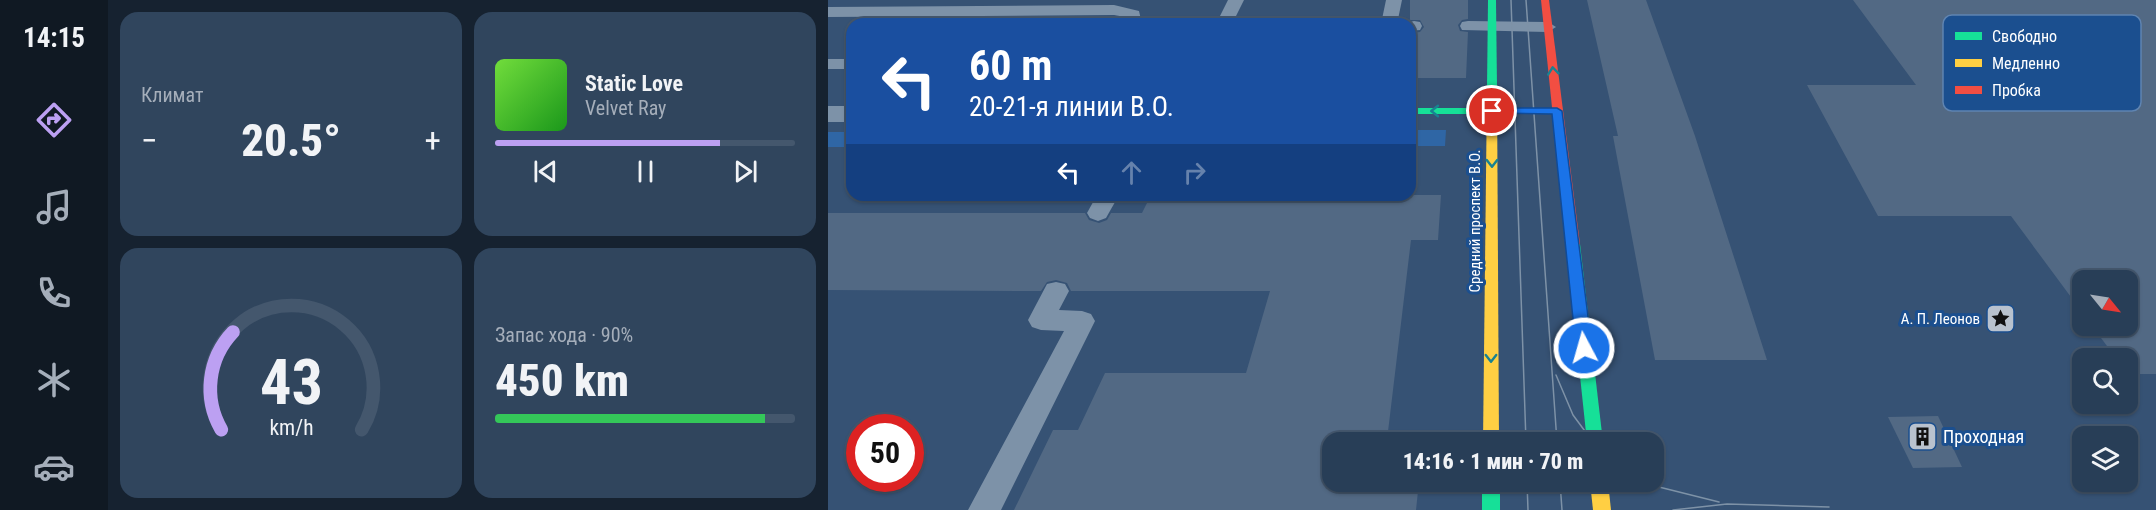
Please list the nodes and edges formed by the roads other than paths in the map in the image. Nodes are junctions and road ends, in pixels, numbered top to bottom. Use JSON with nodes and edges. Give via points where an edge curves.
{"nodes":[{"id":1,"x":1236,"y":0,"type":"edge"},
{"id":2,"x":1394,"y":0,"type":"edge"},
{"id":3,"x":1492,"y":0,"type":"edge"},
{"id":4,"x":1545,"y":0,"type":"edge"},
{"id":5,"x":1039,"y":5,"type":"edge"},
{"id":6,"x":828,"y":12,"type":"edge"},
{"id":7,"x":1133,"y":18,"type":"edge"},
{"id":8,"x":1227,"y":18,"type":"edge"},
{"id":9,"x":1390,"y":18,"type":"edge"},
{"id":10,"x":1468,"y":26,"type":"dead end"},
{"id":11,"x":1492,"y":26,"type":"junction"},
{"id":12,"x":1548,"y":27,"type":"junction"},
{"id":13,"x":828,"y":64,"type":"edge"},
{"id":14,"x":846,"y":64,"type":"edge"},
{"id":15,"x":1416,"y":111,"type":"edge"},
{"id":16,"x":1492,"y":111,"type":"junction"},
{"id":17,"x":1557,"y":111,"type":"junction"},
{"id":18,"x":828,"y":114,"type":"edge"},
{"id":19,"x":846,"y":114,"type":"edge"},
{"id":20,"x":1056,"y":291,"type":"dead end"},
{"id":21,"x":1491,"y":432,"type":"edge"},
{"id":22,"x":1594,"y":432,"type":"edge"},
{"id":23,"x":1491,"y":492,"type":"edge"},
{"id":24,"x":1600,"y":492,"type":"edge"},
{"id":25,"x":984,"y":510,"type":"edge"},
{"id":26,"x":1491,"y":510,"type":"edge"},
{"id":27,"x":1602,"y":510,"type":"edge"}],
"edges":[{"from":1,"to":8,"type":"lane"},
{"from":2,"to":9,"type":"lane"},
{"from":3,"to":11,"type":"main road","name":"Средний проспект В.О."},
{"from":4,"to":12,"type":"main road"},
{"from":5,"to":6,"type":"lane"},
{"from":5,"to":7,"type":"lane","via":[[1114,10],[1132,14]]},
{"from":10,"to":11,"type":"lane"},
{"from":11,"to":12,"type":"lane"},
{"from":11,"to":16,"type":"main road","name":"Средний проспект В.О."},
{"from":17,"to":12,"type":"main road","one_way":true},
{"from":13,"to":14,"type":"lane"},
{"from":16,"to":15,"type":"main road","one_way":true},
{"from":16,"to":17,"type":"main road"},
{"from":16,"to":21,"type":"main road","name":"Средний проспект В.О.","one_way":true},
{"from":17,"to":22,"type":"main road"},
{"from":18,"to":19,"type":"street"},
{"from":20,"to":25,"type":"lane","via":[[1041,320],[1082,321]]},
{"from":23,"to":26,"type":"main road"},
{"from":24,"to":27,"type":"main road"}]}
